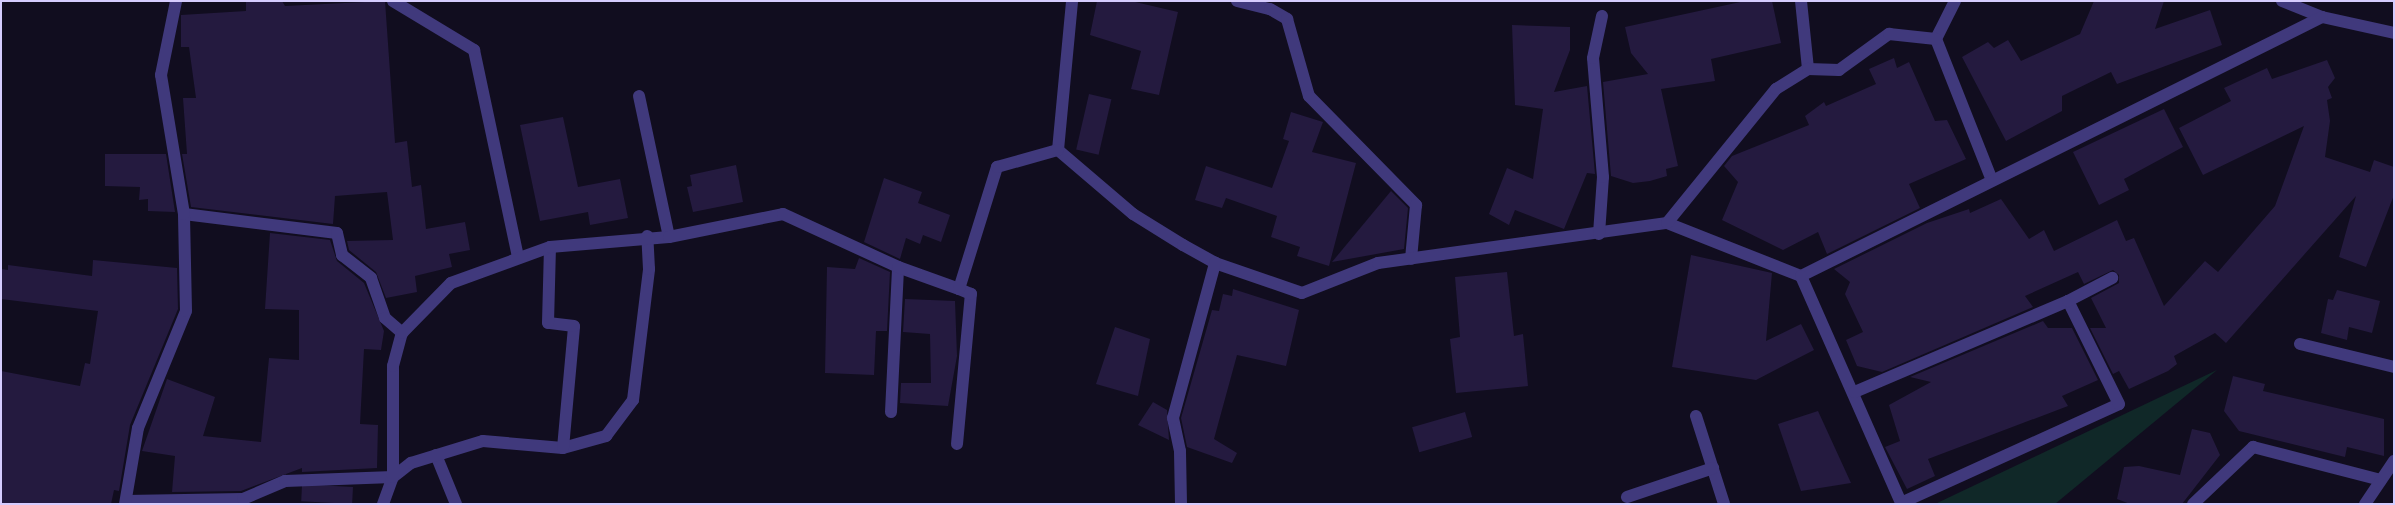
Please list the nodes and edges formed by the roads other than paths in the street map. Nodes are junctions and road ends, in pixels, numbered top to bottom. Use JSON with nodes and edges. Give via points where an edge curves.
{"nodes":[{"id":1,"x":176,"y":1,"type":"edge"},
{"id":2,"x":393,"y":1,"type":"edge"},
{"id":3,"x":1072,"y":1,"type":"edge"},
{"id":4,"x":1237,"y":1,"type":"edge"},
{"id":5,"x":1801,"y":1,"type":"edge"},
{"id":6,"x":1955,"y":1,"type":"edge"},
{"id":7,"x":2282,"y":1,"type":"edge"},
{"id":8,"x":1256,"y":3,"type":"edge"},
{"id":9,"x":1602,"y":16,"type":"dead end"},
{"id":10,"x":2322,"y":18,"type":"junction"},
{"id":11,"x":2394,"y":33,"type":"edge"},
{"id":12,"x":1936,"y":39,"type":"junction"},
{"id":13,"x":1808,"y":69,"type":"junction"},
{"id":14,"x":639,"y":96,"type":"dead end"},
{"id":15,"x":1058,"y":150,"type":"junction"},
{"id":16,"x":1991,"y":178,"type":"junction"},
{"id":17,"x":184,"y":214,"type":"junction"},
{"id":18,"x":1667,"y":223,"type":"junction"},
{"id":19,"x":1599,"y":234,"type":"junction"},
{"id":20,"x":647,"y":236,"type":"junction"},
{"id":21,"x":669,"y":237,"type":"junction"},
{"id":22,"x":550,"y":247,"type":"junction"},
{"id":23,"x":518,"y":257,"type":"junction"},
{"id":24,"x":1411,"y":259,"type":"junction"},
{"id":25,"x":1215,"y":263,"type":"junction"},
{"id":26,"x":898,"y":267,"type":"junction"},
{"id":27,"x":1801,"y":276,"type":"junction"},
{"id":28,"x":2112,"y":278,"type":"dead end"},
{"id":29,"x":959,"y":289,"type":"junction"},
{"id":30,"x":2068,"y":300,"type":"junction"},
{"id":31,"x":402,"y":333,"type":"junction"},
{"id":32,"x":2300,"y":344,"type":"dead end"},
{"id":33,"x":2394,"y":366,"type":"edge"},
{"id":34,"x":1855,"y":392,"type":"junction"},
{"id":35,"x":892,"y":412,"type":"dead end"},
{"id":36,"x":1696,"y":416,"type":"dead end"},
{"id":37,"x":957,"y":444,"type":"dead end"},
{"id":38,"x":563,"y":448,"type":"junction"},
{"id":39,"x":436,"y":455,"type":"junction"},
{"id":40,"x":2394,"y":461,"type":"edge"},
{"id":41,"x":1713,"y":468,"type":"junction"},
{"id":42,"x":393,"y":477,"type":"junction"},
{"id":43,"x":2380,"y":480,"type":"junction"},
{"id":44,"x":1627,"y":497,"type":"dead end"},
{"id":45,"x":125,"y":502,"type":"edge"},
{"id":46,"x":383,"y":504,"type":"edge"},
{"id":47,"x":456,"y":504,"type":"edge"},
{"id":48,"x":1181,"y":504,"type":"edge"},
{"id":49,"x":1724,"y":504,"type":"edge"},
{"id":50,"x":1901,"y":504,"type":"edge"},
{"id":51,"x":2193,"y":504,"type":"edge"},
{"id":52,"x":2365,"y":504,"type":"edge"}],
"edges":[{"from":1,"to":17,"type":"street","via":[[160,75]]},
{"from":2,"to":23,"type":"street","via":[[474,50]]},
{"from":3,"to":15,"type":"street"},
{"from":4,"to":8,"type":"street"},
{"from":5,"to":13,"type":"street"},
{"from":6,"to":12,"type":"street"},
{"from":7,"to":10,"type":"street"},
{"from":8,"to":24,"type":"street","via":[[1287,19],[1309,96],[1416,204]]},
{"from":9,"to":19,"type":"street","via":[[1593,58],[1603,177]]},
{"from":10,"to":11,"type":"street"},
{"from":10,"to":16,"type":"street"},
{"from":12,"to":13,"type":"street","via":[[1890,34],[1839,70]]},
{"from":12,"to":16,"type":"street"},
{"from":13,"to":18,"type":"street","via":[[1776,90]]},
{"from":14,"to":21,"type":"street"},
{"from":15,"to":25,"type":"street","via":[[1133,214]]},
{"from":15,"to":29,"type":"street","via":[[997,167]]},
{"from":16,"to":27,"type":"street"},
{"from":17,"to":31,"type":"street","via":[[337,233],[342,255],[371,278],[385,318]]},
{"from":17,"to":45,"type":"street","via":[[186,311],[138,428]]},
{"from":18,"to":19,"type":"street"},
{"from":18,"to":27,"type":"street"},
{"from":19,"to":24,"type":"street"},
{"from":20,"to":21,"type":"street"},
{"from":20,"to":22,"type":"street"},
{"from":20,"to":38,"type":"street","via":[[649,269],[633,400],[606,436]]},
{"from":21,"to":26,"type":"street","via":[[782,214]]},
{"from":22,"to":23,"type":"street"},
{"from":22,"to":38,"type":"street","via":[[548,323],[574,326]]},
{"from":23,"to":31,"type":"street","via":[[451,283]]},
{"from":24,"to":25,"type":"street","via":[[1378,263],[1302,293]]},
{"from":25,"to":48,"type":"street","via":[[1173,418],[1180,451]]},
{"from":26,"to":29,"type":"street"},
{"from":26,"to":35,"type":"street"},
{"from":27,"to":34,"type":"street"},
{"from":28,"to":30,"type":"street"},
{"from":29,"to":37,"type":"street","via":[[971,294]]},
{"from":30,"to":34,"type":"street"},
{"from":30,"to":50,"type":"street","via":[[2119,404]]},
{"from":31,"to":42,"type":"street","via":[[393,366]]},
{"from":32,"to":33,"type":"street"},
{"from":34,"to":50,"type":"street"},
{"from":36,"to":41,"type":"street"},
{"from":38,"to":39,"type":"street","via":[[482,440]]},
{"from":39,"to":42,"type":"street","via":[[411,463]]},
{"from":39,"to":47,"type":"street"},
{"from":40,"to":43,"type":"street"},
{"from":41,"to":44,"type":"street"},
{"from":41,"to":49,"type":"street"},
{"from":42,"to":45,"type":"street","via":[[285,481],[243,499]]},
{"from":42,"to":46,"type":"street"},
{"from":43,"to":51,"type":"street","via":[[2253,447]]},
{"from":43,"to":52,"type":"street"}]}
